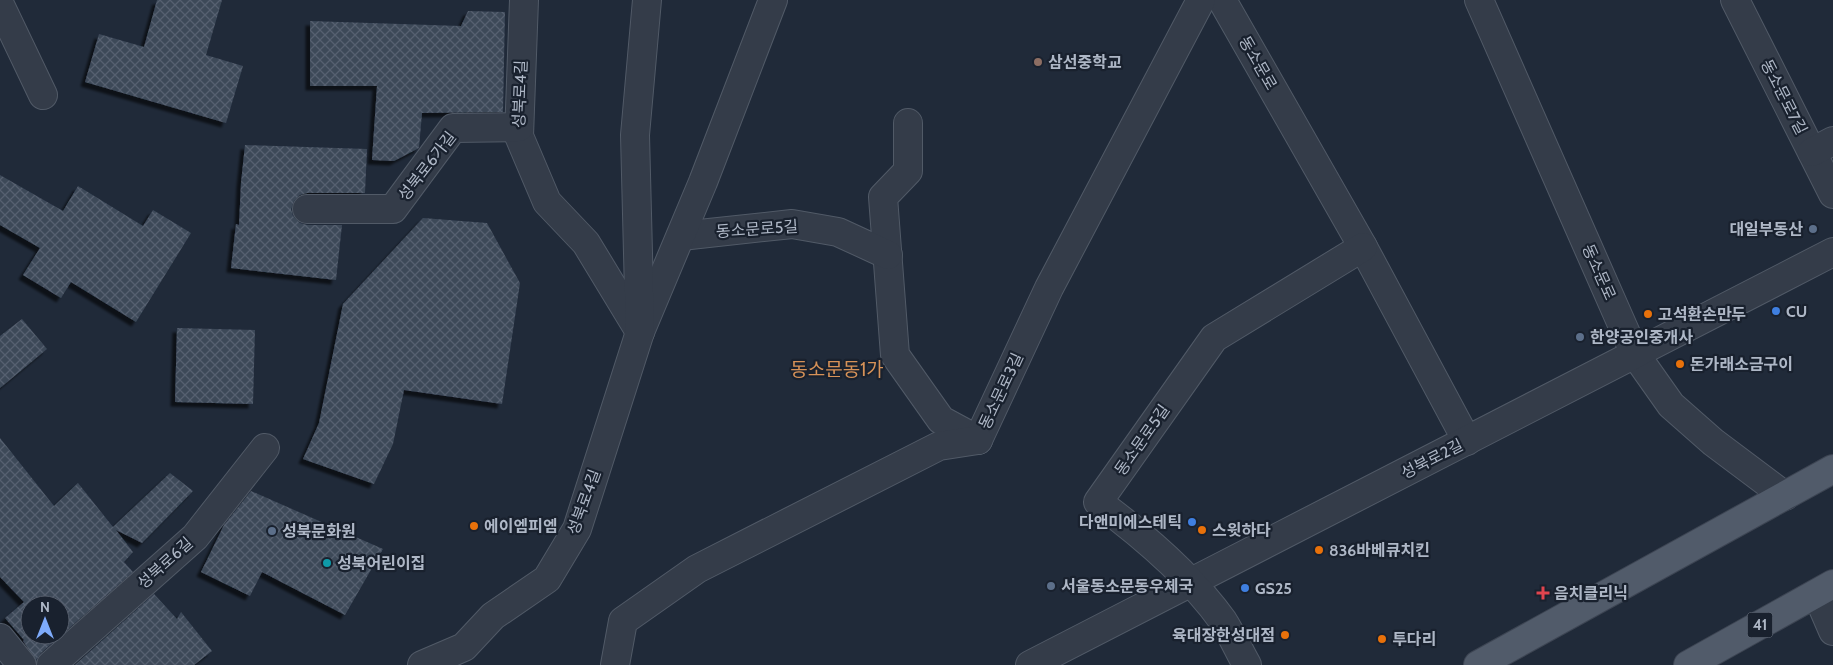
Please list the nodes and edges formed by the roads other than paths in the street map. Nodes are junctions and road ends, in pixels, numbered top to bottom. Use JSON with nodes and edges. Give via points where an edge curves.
{"nodes":[{"id":1,"x":524,"y":0,"type":"edge"},
{"id":2,"x":647,"y":0,"type":"edge"},
{"id":3,"x":773,"y":0,"type":"edge"},
{"id":4,"x":1201,"y":0,"type":"edge"},
{"id":5,"x":1222,"y":0,"type":"edge"},
{"id":6,"x":1479,"y":0,"type":"edge"},
{"id":7,"x":1735,"y":0,"type":"edge"},
{"id":8,"x":0,"y":5,"type":"edge"},
{"id":9,"x":44,"y":95,"type":"dead end"},
{"id":10,"x":908,"y":123,"type":"dead end"},
{"id":11,"x":519,"y":127,"type":"junction"},
{"id":12,"x":1822,"y":146,"type":"edge"},
{"id":13,"x":1833,"y":194,"type":"edge"},
{"id":14,"x":307,"y":210,"type":"dead end"},
{"id":15,"x":681,"y":236,"type":"junction"},
{"id":16,"x":1363,"y":247,"type":"junction"},
{"id":17,"x":1833,"y":252,"type":"edge"},
{"id":18,"x":888,"y":255,"type":"junction"},
{"id":19,"x":640,"y":332,"type":"junction"},
{"id":20,"x":1635,"y":354,"type":"junction"},
{"id":21,"x":978,"y":440,"type":"junction"},
{"id":22,"x":1467,"y":441,"type":"junction"},
{"id":23,"x":265,"y":448,"type":"dead end"},
{"id":24,"x":1833,"y":470,"type":"edge"},
{"id":25,"x":1785,"y":496,"type":"junction"},
{"id":26,"x":1191,"y":582,"type":"junction"},
{"id":27,"x":1825,"y":589,"type":"edge"},
{"id":28,"x":1833,"y":632,"type":"edge"},
{"id":29,"x":0,"y":638,"type":"edge"},
{"id":30,"x":22,"y":665,"type":"edge"},
{"id":31,"x":51,"y":665,"type":"edge"},
{"id":32,"x":422,"y":665,"type":"edge"},
{"id":33,"x":615,"y":665,"type":"edge"},
{"id":34,"x":1030,"y":665,"type":"edge"},
{"id":35,"x":1247,"y":665,"type":"edge"},
{"id":36,"x":1478,"y":665,"type":"edge"},
{"id":37,"x":1688,"y":665,"type":"edge"}],
"edges":[{"from":1,"to":11,"type":"street","name":"성북로4길"},
{"from":2,"to":19,"type":"street","name":"성북로4길","via":[[636,135]]},
{"from":3,"to":15,"type":"street"},
{"from":4,"to":21,"type":"street","name":"동소문로3길","via":[[1049,288]]},
{"from":5,"to":16,"type":"street","name":"동소문로"},
{"from":6,"to":20,"type":"street","name":"동소문로"},
{"from":7,"to":12,"type":"street","name":"동소문로7길"},
{"from":8,"to":9,"type":"street"},
{"from":10,"to":18,"type":"street","via":[[908,171],[883,197]]},
{"from":11,"to":14,"type":"street","name":"성북로6가길","via":[[454,128],[393,209]]},
{"from":11,"to":19,"type":"street","name":"성북로4길","via":[[519,136],[547,202],[586,243]]},
{"from":12,"to":13,"type":"street","name":"동소문로7길"},
{"from":15,"to":18,"type":"street","name":"동소문로5길","via":[[792,224],[838,232]]},
{"from":15,"to":19,"type":"street"},
{"from":16,"to":22,"type":"street","name":"동소문로"},
{"from":16,"to":26,"type":"street","name":"동소문로5길","via":[[1214,338],[1098,502],[1130,526]]},
{"from":17,"to":20,"type":"street","name":"성북로2길"},
{"from":18,"to":21,"type":"street","via":[[895,355],[940,420]]},
{"from":19,"to":32,"type":"street","name":"성북로4길","via":[[577,529],[547,579],[493,616],[464,646]]},
{"from":20,"to":22,"type":"street","name":"성북로2길"},
{"from":20,"to":25,"type":"street","name":"동소문로","via":[[1671,405],[1713,442]]},
{"from":21,"to":33,"type":"street","name":"동소문로3길","via":[[939,446],[697,569],[623,621]]},
{"from":22,"to":26,"type":"street","name":"성북로2길"},
{"from":23,"to":31,"type":"street","name":"성북로6길","via":[[195,537]]},
{"from":24,"to":25,"type":"main road"},
{"from":25,"to":36,"type":"main road"},
{"from":26,"to":34,"type":"street","name":"성북로2길"},
{"from":26,"to":35,"type":"street","name":"동소문로5길","via":[[1223,622]]},
{"from":27,"to":28,"type":"street"},
{"from":27,"to":37,"type":"main road","number":"41"},
{"from":29,"to":30,"type":"street"}]}
